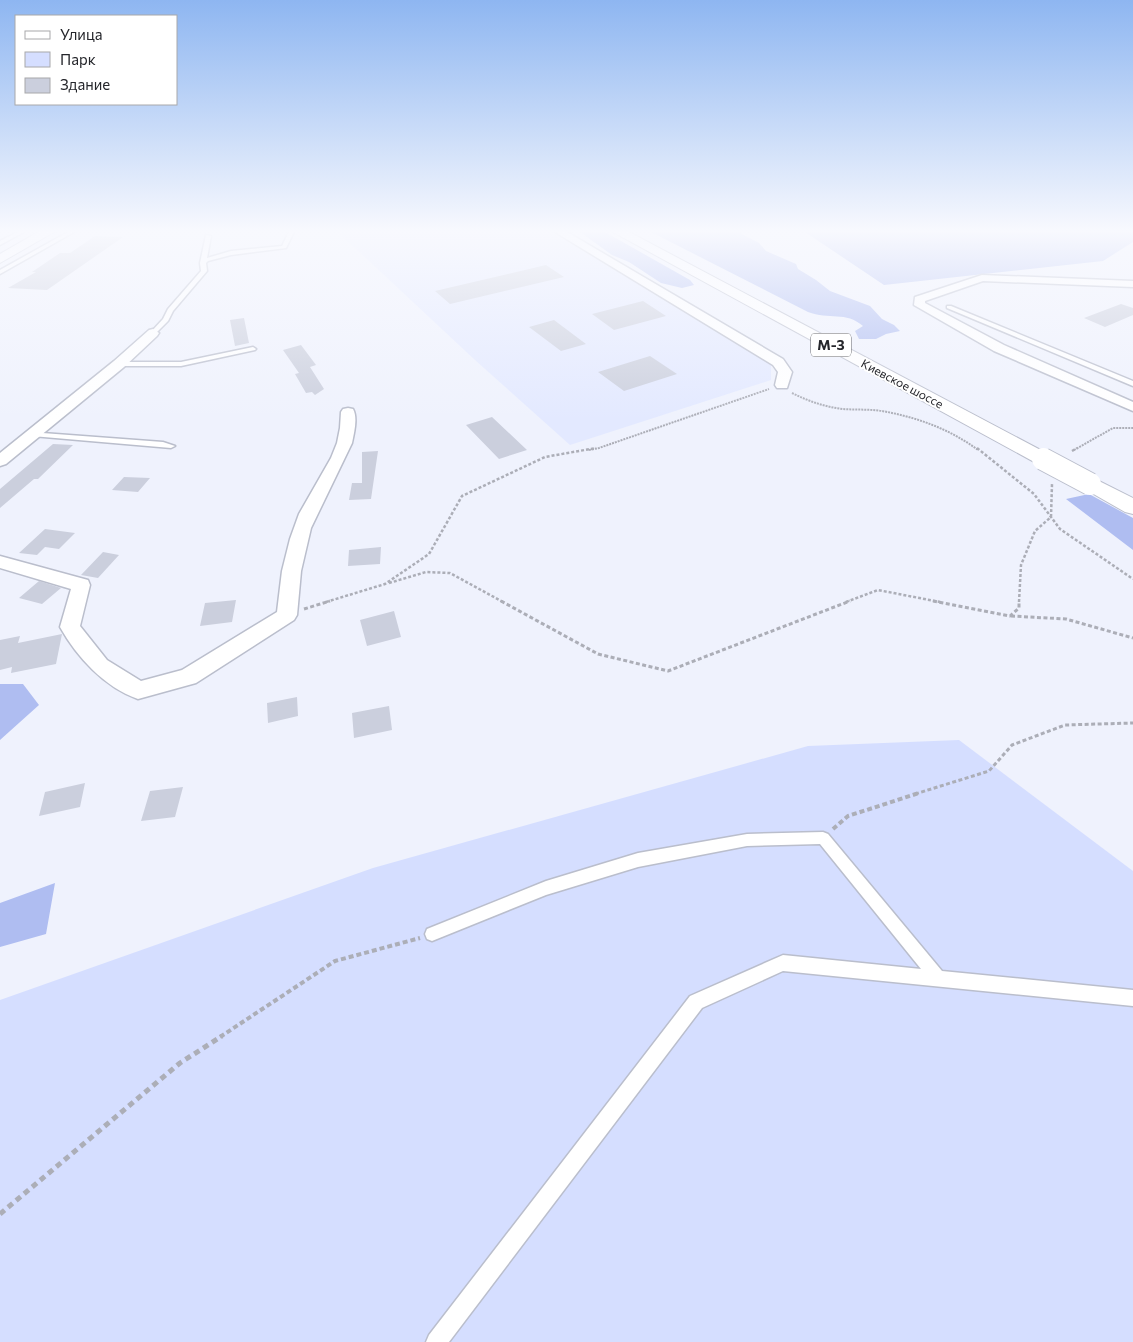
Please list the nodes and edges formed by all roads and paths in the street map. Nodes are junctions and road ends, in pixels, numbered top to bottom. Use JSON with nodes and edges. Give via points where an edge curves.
{"nodes":[{"id":1,"x":185,"y":295,"type":"edge"},
{"id":2,"x":665,"y":295,"type":"edge"},
{"id":3,"x":740,"y":295,"type":"edge"},
{"id":4,"x":750,"y":295,"type":"edge"},
{"id":5,"x":933,"y":295,"type":"edge"},
{"id":6,"x":949,"y":307,"type":"dead end"},
{"id":7,"x":153,"y":333,"type":"joint"},
{"id":8,"x":253,"y":349,"type":"dead end"},
{"id":9,"x":119,"y":364,"type":"junction"},
{"id":10,"x":1133,"y":384,"type":"edge"},
{"id":11,"x":782,"y":385,"type":"junction"},
{"id":12,"x":1133,"y":407,"type":"edge"},
{"id":13,"x":348,"y":412,"type":"dead end"},
{"id":14,"x":32,"y":434,"type":"junction"},
{"id":15,"x":171,"y":446,"type":"dead end"},
{"id":16,"x":1045,"y":453,"type":"junction"},
{"id":17,"x":0,"y":461,"type":"edge"},
{"id":18,"x":1092,"y":478,"type":"junction"},
{"id":19,"x":1133,"y":493,"type":"edge"},
{"id":20,"x":1133,"y":507,"type":"edge"},
{"id":21,"x":1051,"y":517,"type":"junction"},
{"id":22,"x":0,"y":562,"type":"edge"},
{"id":23,"x":1133,"y":579,"type":"edge"},
{"id":24,"x":385,"y":584,"type":"junction"},
{"id":25,"x":287,"y":615,"type":"junction"},
{"id":26,"x":1010,"y":616,"type":"junction"},
{"id":27,"x":1133,"y":638,"type":"edge"},
{"id":28,"x":1133,"y":723,"type":"edge"},
{"id":29,"x":823,"y":838,"type":"junction"},
{"id":30,"x":432,"y":934,"type":"joint"},
{"id":31,"x":938,"y":978,"type":"junction"},
{"id":32,"x":1133,"y":998,"type":"edge"},
{"id":33,"x":0,"y":1214,"type":"edge"},
{"id":34,"x":436,"y":1342,"type":"edge"}],
"edges":[{"from":1,"to":7,"type":"lane"},
{"from":2,"to":11,"type":"street","via":[[778,362],[785,372]]},
{"from":3,"to":16,"type":"main road","name":"Киевское шоссе","number":"М-3"},
{"from":4,"to":16,"type":"main road","name":"Киевское шоссе","number":"М-3"},
{"from":5,"to":12,"type":"street","via":[[920,299],[920,305],[999,348]]},
{"from":6,"to":10,"type":"lane"},
{"from":7,"to":9,"type":"street"},
{"from":8,"to":9,"type":"lane","via":[[181,364]]},
{"from":9,"to":14,"type":"street"},
{"from":11,"to":21,"type":"path","via":[[813,403],[883,411],[940,426],[976,448],[1034,494]]},
{"from":11,"to":24,"type":"path","via":[[599,448],[545,457],[462,496],[429,554]]},
{"from":13,"to":25,"type":"street","via":[[349,423],[340,453],[302,527],[289,580]]},
{"from":14,"to":15,"type":"lane"},
{"from":14,"to":17,"type":"street"},
{"from":16,"to":18,"type":"main road","name":"Киевское шоссе","number":"М-3","bridge":true},
{"from":18,"to":19,"type":"main road","name":"Киевское шоссе","number":"М-3"},
{"from":18,"to":20,"type":"main road","name":"Киевское шоссе","number":"М-3"},
{"from":21,"to":23,"type":"path","via":[[1060,529]]},
{"from":21,"to":26,"type":"path","via":[[1035,530],[1021,565],[1019,608]]},
{"from":22,"to":25,"type":"street","via":[[81,585],[70,627],[100,666],[138,690],[188,677]]},
{"from":24,"to":25,"type":"path"},
{"from":24,"to":26,"type":"path","via":[[426,572],[450,573],[598,654],[668,671],[878,590]]},
{"from":26,"to":27,"type":"path","via":[[1066,619]]},
{"from":28,"to":29,"type":"path","via":[[1065,725],[1012,745],[989,771],[848,816]]},
{"from":29,"to":30,"type":"lane","via":[[747,840],[638,860],[546,888]]},
{"from":29,"to":31,"type":"lane"},
{"from":30,"to":33,"type":"path","via":[[335,961],[180,1063]]},
{"from":31,"to":32,"type":"lane"},
{"from":31,"to":34,"type":"lane","via":[[783,963],[696,1002]]}]}
